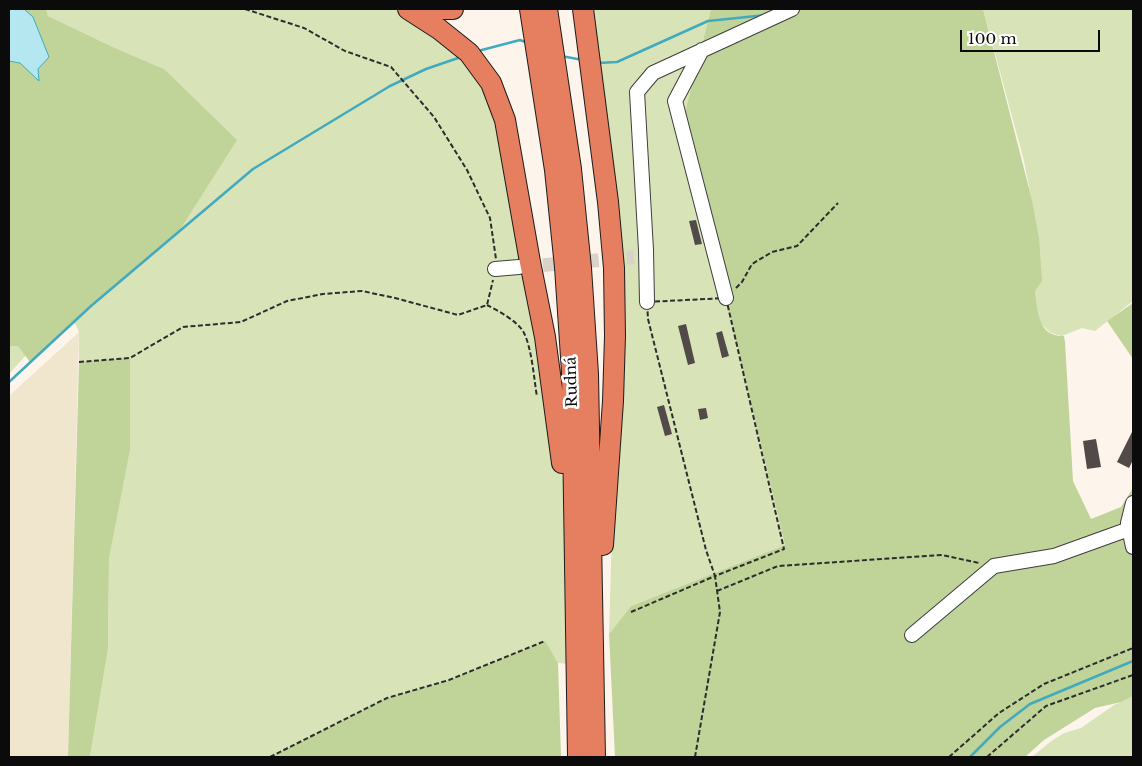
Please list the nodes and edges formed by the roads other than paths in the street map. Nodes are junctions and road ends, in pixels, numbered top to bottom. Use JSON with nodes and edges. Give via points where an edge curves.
{"nodes":[{"id":1,"x":408,"y":9,"type":"edge"},
{"id":2,"x":426,"y":9,"type":"edge"},
{"id":3,"x":453,"y":9,"type":"edge"},
{"id":4,"x":530,"y":9,"type":"edge"},
{"id":5,"x":547,"y":9,"type":"edge"},
{"id":6,"x":583,"y":9,"type":"edge"},
{"id":7,"x":792,"y":9,"type":"edge"},
{"id":8,"x":702,"y":50,"type":"junction"},
{"id":9,"x":519,"y":267,"type":"tunnel mouth"},
{"id":10,"x":495,"y":269,"type":"road end"},
{"id":11,"x":730,"y":294,"type":"road end"},
{"id":12,"x":647,"y":302,"type":"road end"},
{"id":13,"x":1133,"y":503,"type":"edge"},
{"id":14,"x":1130,"y":529,"type":"junction"},
{"id":15,"x":1133,"y":547,"type":"edge"},
{"id":16,"x":574,"y":560,"type":"junction"},
{"id":17,"x":912,"y":635,"type":"dead end"},
{"id":18,"x":593,"y":680,"type":"junction"},
{"id":19,"x":578,"y":757,"type":"edge"},
{"id":20,"x":595,"y":757,"type":"edge"}],
"edges":[{"from":1,"to":16,"type":"highway","via":[[469,53],[491,83],[505,120],[545,337],[564,478],[566,550]]},
{"from":2,"to":3,"type":"highway"},
{"from":4,"to":16,"type":"highway","name":"Rudná","via":[[547,111],[565,267],[572,372]]},
{"from":5,"to":18,"type":"highway","name":"Rudná","via":[[566,126],[581,268],[588,374]]},
{"from":6,"to":18,"type":"highway","via":[[608,202],[614,286],[614,401]]},
{"from":7,"to":8,"type":"street"},
{"from":8,"to":11,"type":"street","via":[[675,101]]},
{"from":8,"to":12,"type":"street","via":[[653,73],[637,92],[640,253]]},
{"from":9,"to":10,"type":"street"},
{"from":13,"to":14,"type":"street","via":[[1128,523]]},
{"from":14,"to":15,"type":"street"},
{"from":14,"to":17,"type":"street","via":[[1054,556],[994,566]]},
{"from":16,"to":19,"type":"highway","name":"Rudná"},
{"from":18,"to":20,"type":"highway","name":"Rudná"}]}
